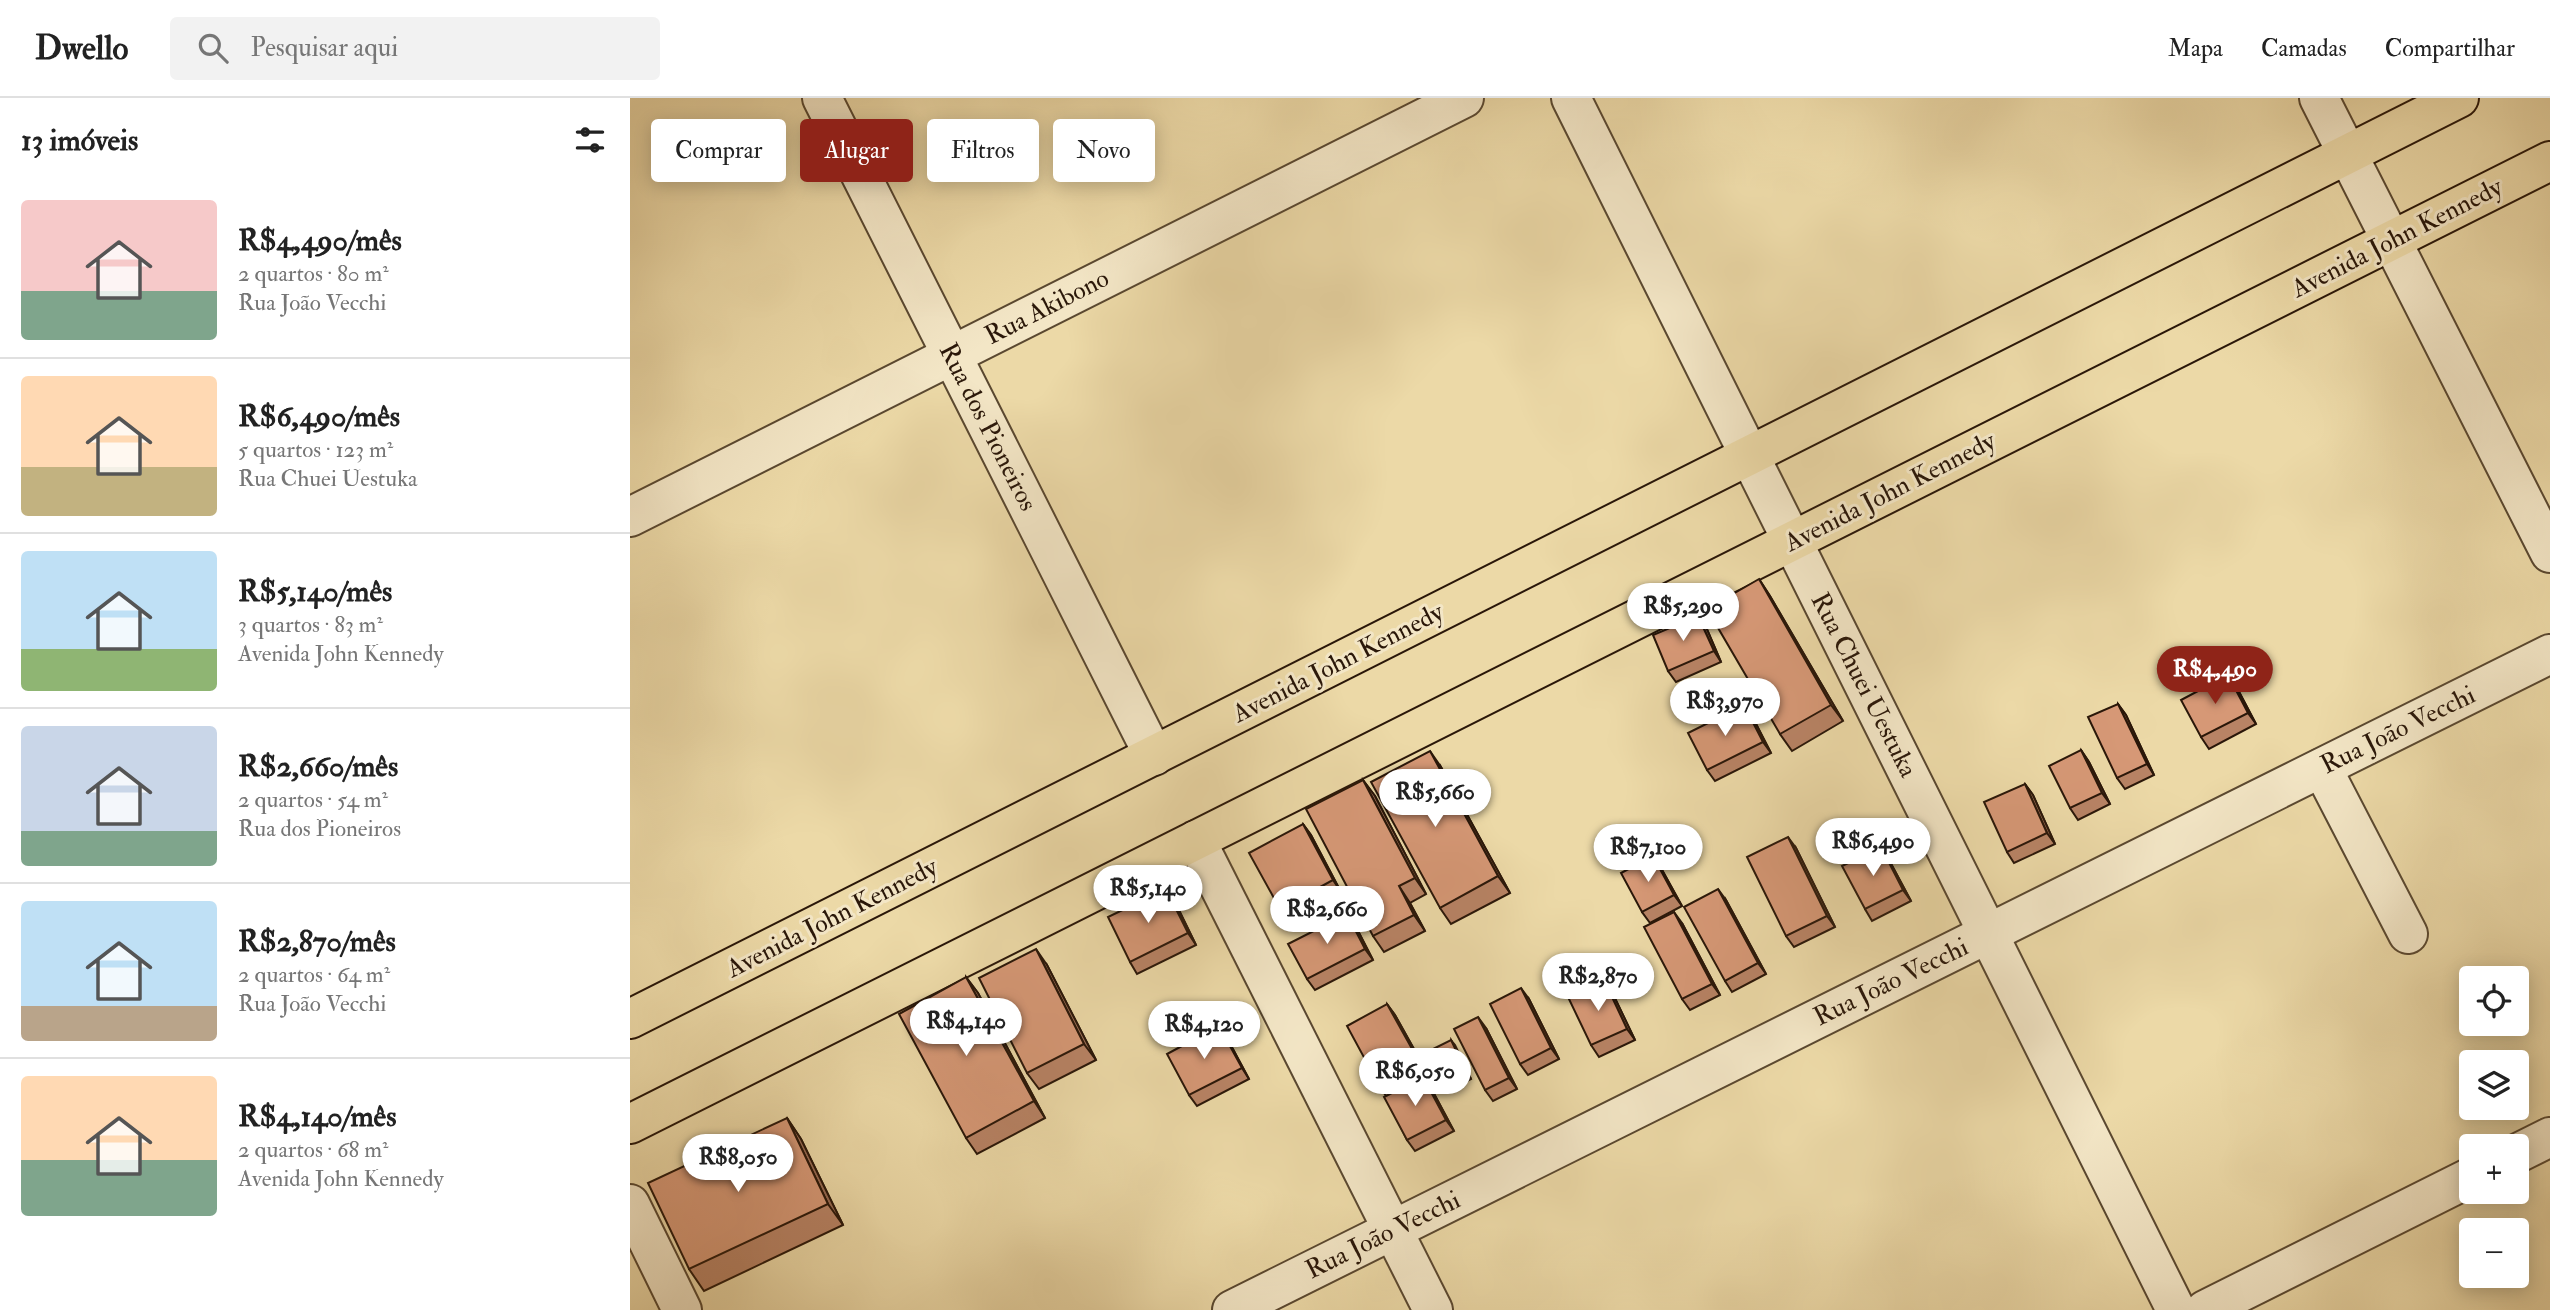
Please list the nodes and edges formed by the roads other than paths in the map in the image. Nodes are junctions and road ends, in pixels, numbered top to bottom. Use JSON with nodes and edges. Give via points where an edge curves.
{"nodes":[{"id":1,"x":822,"y":98,"type":"edge"},
{"id":2,"x":1464,"y":98,"type":"edge"},
{"id":3,"x":1571,"y":98,"type":"edge"},
{"id":4,"x":2319,"y":98,"type":"edge"},
{"id":5,"x":2459,"y":98,"type":"edge"},
{"id":6,"x":2347,"y":154,"type":"junction"},
{"id":7,"x":2550,"y":161,"type":"edge"},
{"id":8,"x":2391,"y":240,"type":"junction"},
{"id":9,"x":952,"y":355,"type":"junction"},
{"id":10,"x":1749,"y":456,"type":"junction"},
{"id":11,"x":630,"y":516,"type":"edge"},
{"id":12,"x":1792,"y":541,"type":"junction"},
{"id":13,"x":2550,"y":553,"type":"edge"},
{"id":14,"x":2550,"y":654,"type":"edge"},
{"id":15,"x":1154,"y":756,"type":"junction"},
{"id":16,"x":2322,"y":768,"type":"junction"},
{"id":17,"x":1196,"y":840,"type":"junction"},
{"id":18,"x":1988,"y":934,"type":"junction"},
{"id":19,"x":2408,"y":934,"type":"dead end"},
{"id":20,"x":630,"y":1019,"type":"edge"},
{"id":21,"x":630,"y":1124,"type":"edge"},
{"id":22,"x":2550,"y":1137,"type":"edge"},
{"id":23,"x":2529,"y":1148,"type":"edge"},
{"id":24,"x":2459,"y":1183,"type":"edge"},
{"id":25,"x":630,"y":1204,"type":"edge"},
{"id":26,"x":1393,"y":1230,"type":"junction"},
{"id":27,"x":682,"y":1310,"type":"edge"},
{"id":28,"x":1232,"y":1310,"type":"edge"},
{"id":29,"x":1433,"y":1310,"type":"edge"},
{"id":30,"x":2176,"y":1310,"type":"edge"},
{"id":31,"x":2205,"y":1310,"type":"edge"}],
"edges":[{"from":1,"to":9,"type":"street","name":"Rua dos Pioneiros"},
{"from":2,"to":9,"type":"street","name":"Rua Akibono"},
{"from":3,"to":10,"type":"street","name":"Rua Chuei Uestuka"},
{"from":4,"to":6,"type":"street"},
{"from":5,"to":6,"type":"main road","name":"Avenida John Kennedy"},
{"from":6,"to":8,"type":"street"},
{"from":6,"to":10,"type":"main road","name":"Avenida John Kennedy"},
{"from":7,"to":8,"type":"main road","name":"Avenida John Kennedy"},
{"from":8,"to":12,"type":"main road","name":"Avenida John Kennedy"},
{"from":8,"to":13,"type":"street"},
{"from":9,"to":11,"type":"street","name":"Rua Akibono"},
{"from":9,"to":15,"type":"street","name":"Rua dos Pioneiros"},
{"from":10,"to":12,"type":"street","name":"Rua Chuei Uestuka"},
{"from":10,"to":15,"type":"main road","name":"Avenida John Kennedy"},
{"from":12,"to":17,"type":"main road","name":"Avenida John Kennedy"},
{"from":12,"to":18,"type":"street","name":"Rua Chuei Uestuka"},
{"from":14,"to":16,"type":"street","name":"Rua João Vecchi"},
{"from":15,"to":20,"type":"main road","name":"Avenida John Kennedy"},
{"from":16,"to":18,"type":"street","name":"Rua João Vecchi"},
{"from":16,"to":19,"type":"street"},
{"from":17,"to":21,"type":"main road","name":"Avenida John Kennedy"},
{"from":17,"to":26,"type":"street"},
{"from":18,"to":26,"type":"street","name":"Rua João Vecchi"},
{"from":18,"to":30,"type":"street","name":"Rua Chuei Uestuka"},
{"from":22,"to":23,"type":"street"},
{"from":24,"to":31,"type":"street"},
{"from":25,"to":27,"type":"street"},
{"from":26,"to":28,"type":"street","name":"Rua João Vecchi"},
{"from":26,"to":29,"type":"street"}]}
